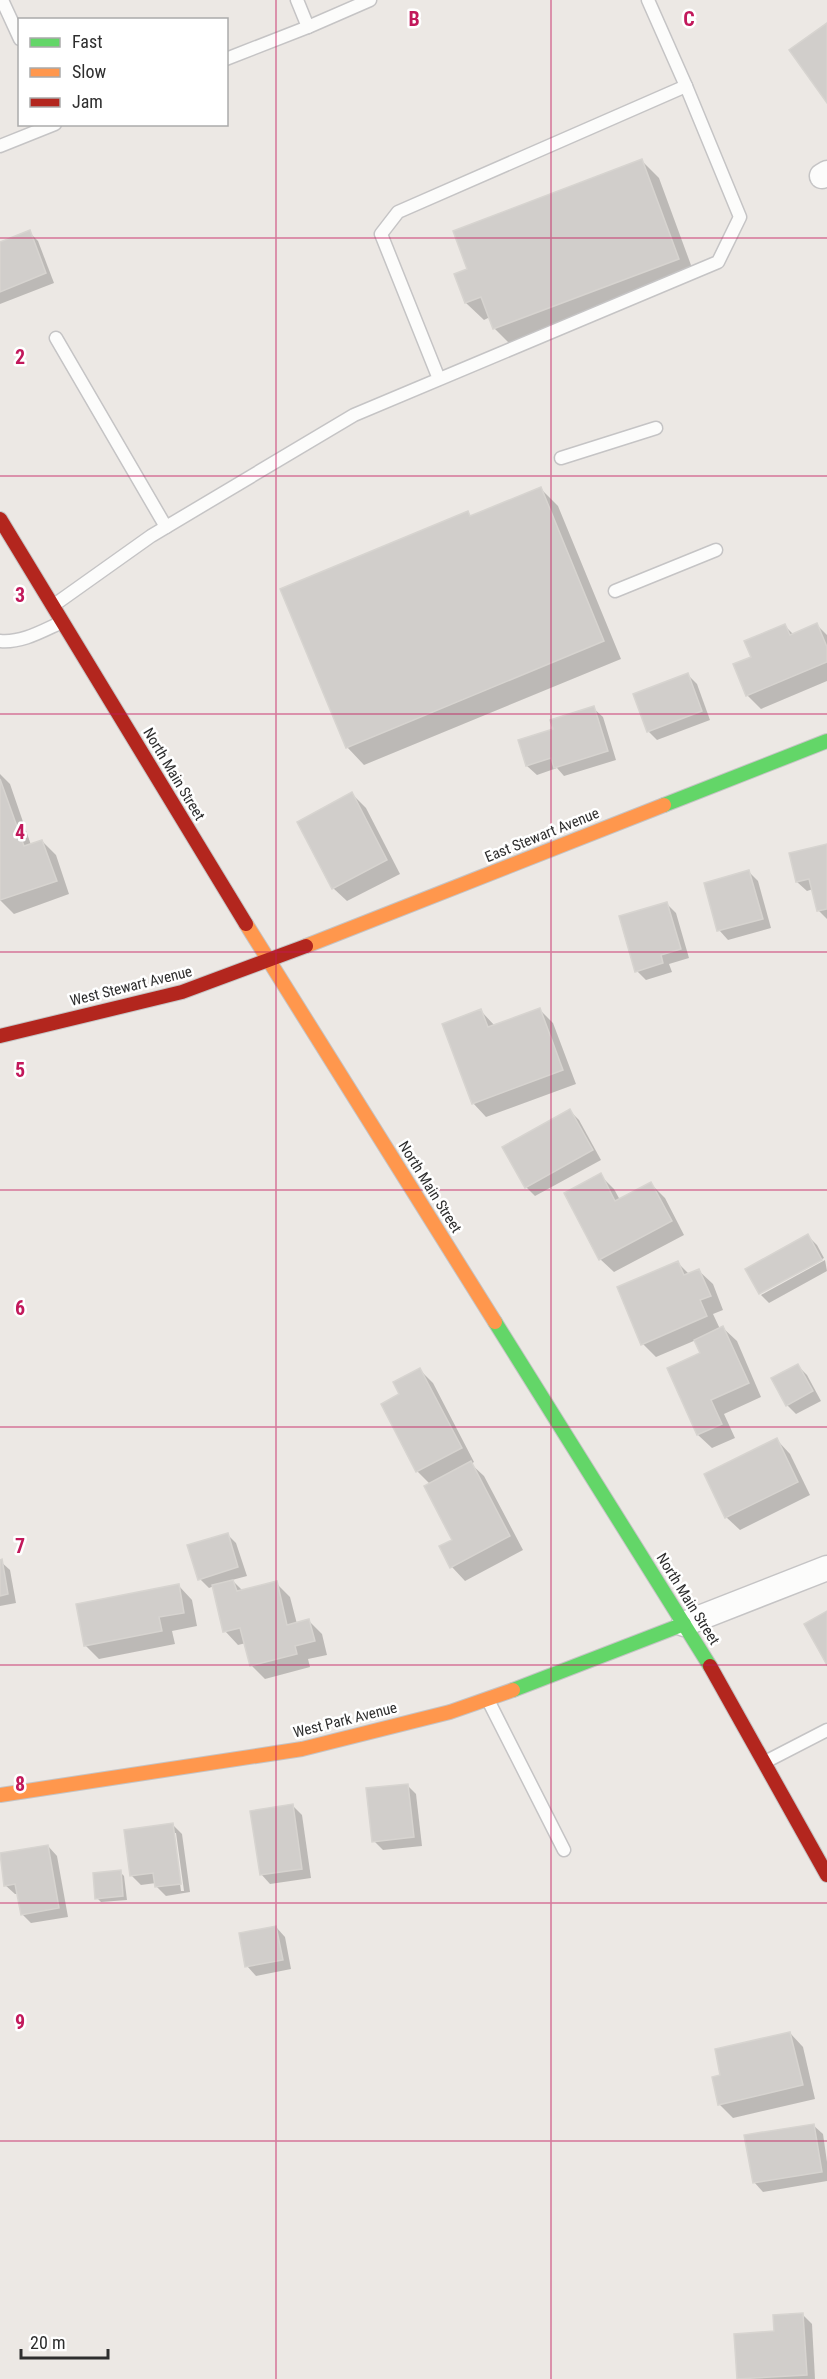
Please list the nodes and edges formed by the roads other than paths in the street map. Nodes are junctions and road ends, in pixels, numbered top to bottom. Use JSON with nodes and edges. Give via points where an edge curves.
{"nodes":[{"id":1,"x":2,"y":0,"type":"edge"},
{"id":2,"x":297,"y":0,"type":"edge"},
{"id":3,"x":370,"y":0,"type":"edge"},
{"id":4,"x":648,"y":0,"type":"edge"},
{"id":5,"x":308,"y":27,"type":"junction"},
{"id":6,"x":18,"y":35,"type":"edge"},
{"id":7,"x":228,"y":57,"type":"edge"},
{"id":8,"x":686,"y":86,"type":"junction"},
{"id":9,"x":52,"y":126,"type":"edge"},
{"id":10,"x":0,"y":146,"type":"edge"},
{"id":11,"x":56,"y":338,"type":"dead end"},
{"id":12,"x":440,"y":379,"type":"junction"},
{"id":13,"x":656,"y":428,"type":"dead end"},
{"id":14,"x":561,"y":458,"type":"dead end"},
{"id":15,"x":0,"y":519,"type":"edge"},
{"id":16,"x":166,"y":527,"type":"junction"},
{"id":17,"x":716,"y":550,"type":"dead end"},
{"id":18,"x":615,"y":591,"type":"dead end"},
{"id":19,"x":53,"y":606,"type":"junction"},
{"id":20,"x":63,"y":622,"type":"junction"},
{"id":21,"x":0,"y":641,"type":"edge"},
{"id":22,"x":827,"y":741,"type":"edge"},
{"id":23,"x":269,"y":961,"type":"junction"},
{"id":24,"x":0,"y":1036,"type":"edge"},
{"id":25,"x":827,"y":1568,"type":"edge"},
{"id":26,"x":684,"y":1624,"type":"junction"},
{"id":27,"x":488,"y":1698,"type":"junction"},
{"id":28,"x":827,"y":1730,"type":"edge"},
{"id":29,"x":764,"y":1762,"type":"junction"},
{"id":30,"x":0,"y":1795,"type":"edge"},
{"id":31,"x":564,"y":1850,"type":"dead end"},
{"id":32,"x":827,"y":1875,"type":"edge"}],
"edges":[{"from":1,"to":6,"type":"lane"},
{"from":2,"to":5,"type":"lane"},
{"from":3,"to":5,"type":"lane"},
{"from":4,"to":8,"type":"lane"},
{"from":5,"to":7,"type":"lane"},
{"from":8,"to":12,"type":"lane","via":[[740,217],[718,262]]},
{"from":8,"to":12,"type":"lane","via":[[398,212],[381,234]]},
{"from":9,"to":10,"type":"lane"},
{"from":11,"to":16,"type":"lane"},
{"from":12,"to":16,"type":"lane","via":[[354,415]]},
{"from":13,"to":14,"type":"lane"},
{"from":15,"to":19,"type":"main road","name":"North Main Street"},
{"from":16,"to":19,"type":"lane"},
{"from":17,"to":18,"type":"lane"},
{"from":19,"to":20,"type":"main road","name":"North Main Street"},
{"from":20,"to":21,"type":"lane","via":[[29,637]]},
{"from":20,"to":23,"type":"main road","name":"North Main Street"},
{"from":22,"to":23,"type":"main road","name":"East Stewart Avenue"},
{"from":23,"to":24,"type":"main road","name":"West Stewart Avenue","via":[[182,992]]},
{"from":23,"to":26,"type":"main road","name":"North Main Street"},
{"from":25,"to":26,"type":"street"},
{"from":26,"to":27,"type":"main road","name":"West Park Avenue"},
{"from":26,"to":29,"type":"main road","name":"North Main Street"},
{"from":27,"to":30,"type":"main road","name":"West Park Avenue","via":[[450,1712],[302,1749]]},
{"from":27,"to":31,"type":"lane"},
{"from":28,"to":29,"type":"lane"},
{"from":29,"to":32,"type":"main road","name":"North Main Street"}]}
